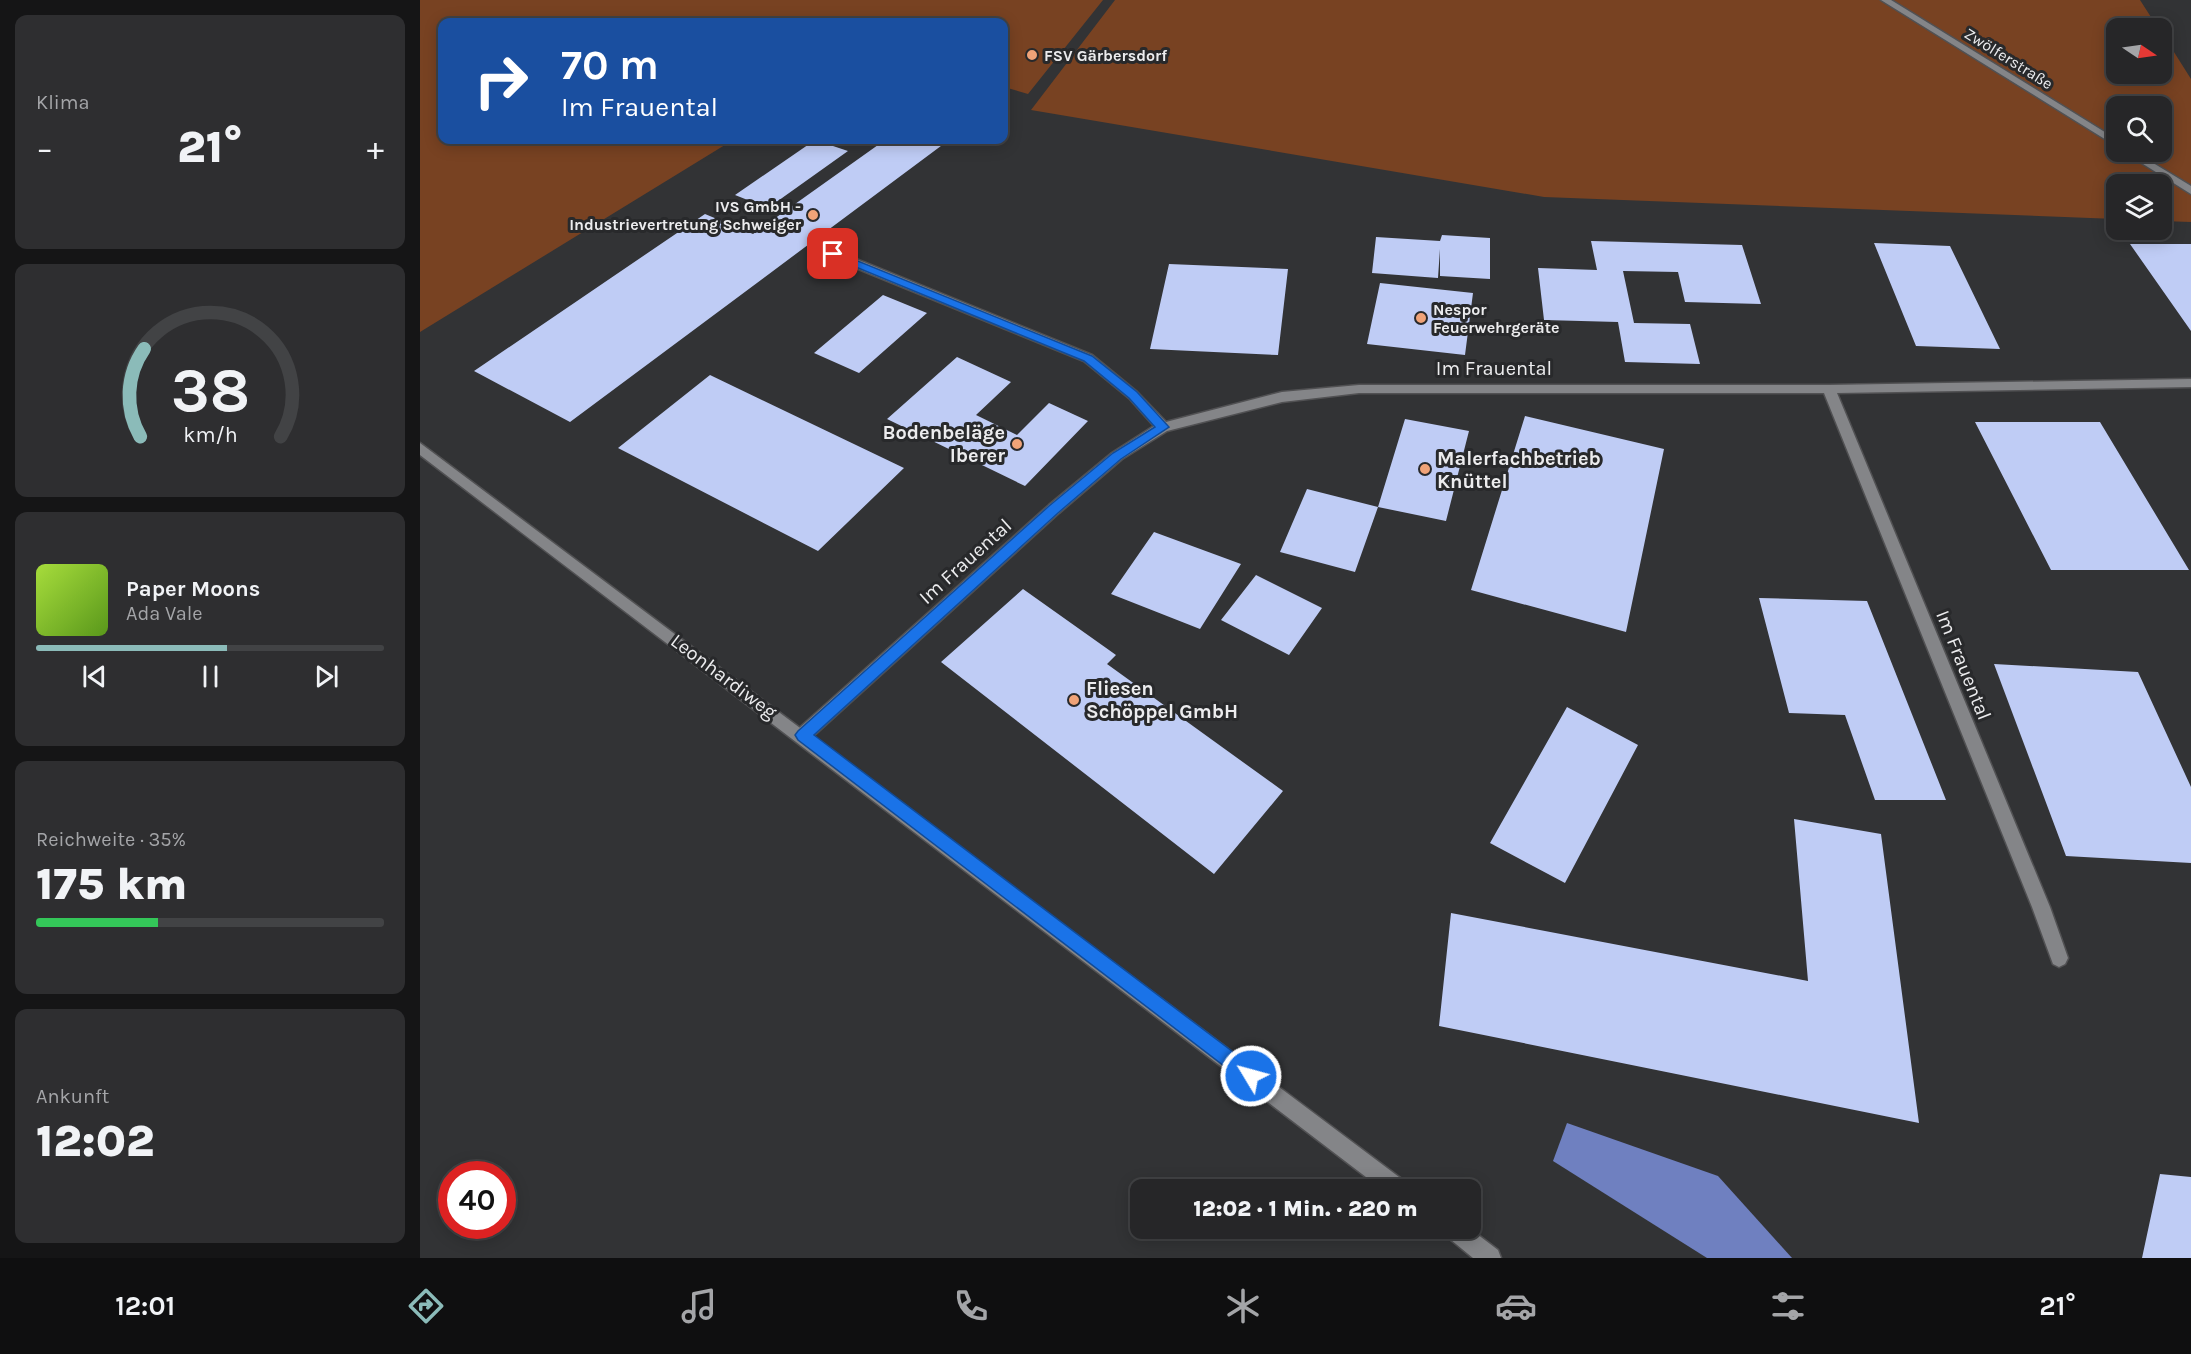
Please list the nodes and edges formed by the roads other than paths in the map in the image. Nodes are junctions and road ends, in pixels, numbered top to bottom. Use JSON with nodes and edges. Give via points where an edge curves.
{"nodes":[{"id":1,"x":1885,"y":0,"type":"edge"},
{"id":2,"x":2106,"y":137,"type":"edge"},
{"id":3,"x":2145,"y":162,"type":"edge"},
{"id":4,"x":2191,"y":191,"type":"edge"},
{"id":5,"x":836,"y":239,"type":"dead end"},
{"id":6,"x":2191,"y":383,"type":"edge"},
{"id":7,"x":1828,"y":389,"type":"junction"},
{"id":8,"x":1163,"y":427,"type":"junction"},
{"id":9,"x":420,"y":448,"type":"edge"},
{"id":10,"x":803,"y":735,"type":"junction"},
{"id":11,"x":2059,"y":958,"type":"dead end"},
{"id":12,"x":1386,"y":1179,"type":"edge"},
{"id":13,"x":1466,"y":1239,"type":"edge"},
{"id":14,"x":1490,"y":1258,"type":"edge"}],
"edges":[{"from":1,"to":2,"type":"street","name":"Zwölferstraße"},
{"from":3,"to":4,"type":"street"},
{"from":5,"to":8,"type":"street","via":[[833,254],[1088,358],[1133,395]]},
{"from":6,"to":7,"type":"street","name":"Im Frauental"},
{"from":7,"to":8,"type":"street","name":"Im Frauental","via":[[1359,389],[1282,397]]},
{"from":7,"to":11,"type":"street","name":"Im Frauental"},
{"from":8,"to":10,"type":"street","name":"Im Frauental","via":[[1117,456],[1054,509]]},
{"from":9,"to":10,"type":"street","name":"Leonhardiweg"},
{"from":10,"to":12,"type":"street","name":"Leonhardiweg"},
{"from":13,"to":14,"type":"street"}]}
